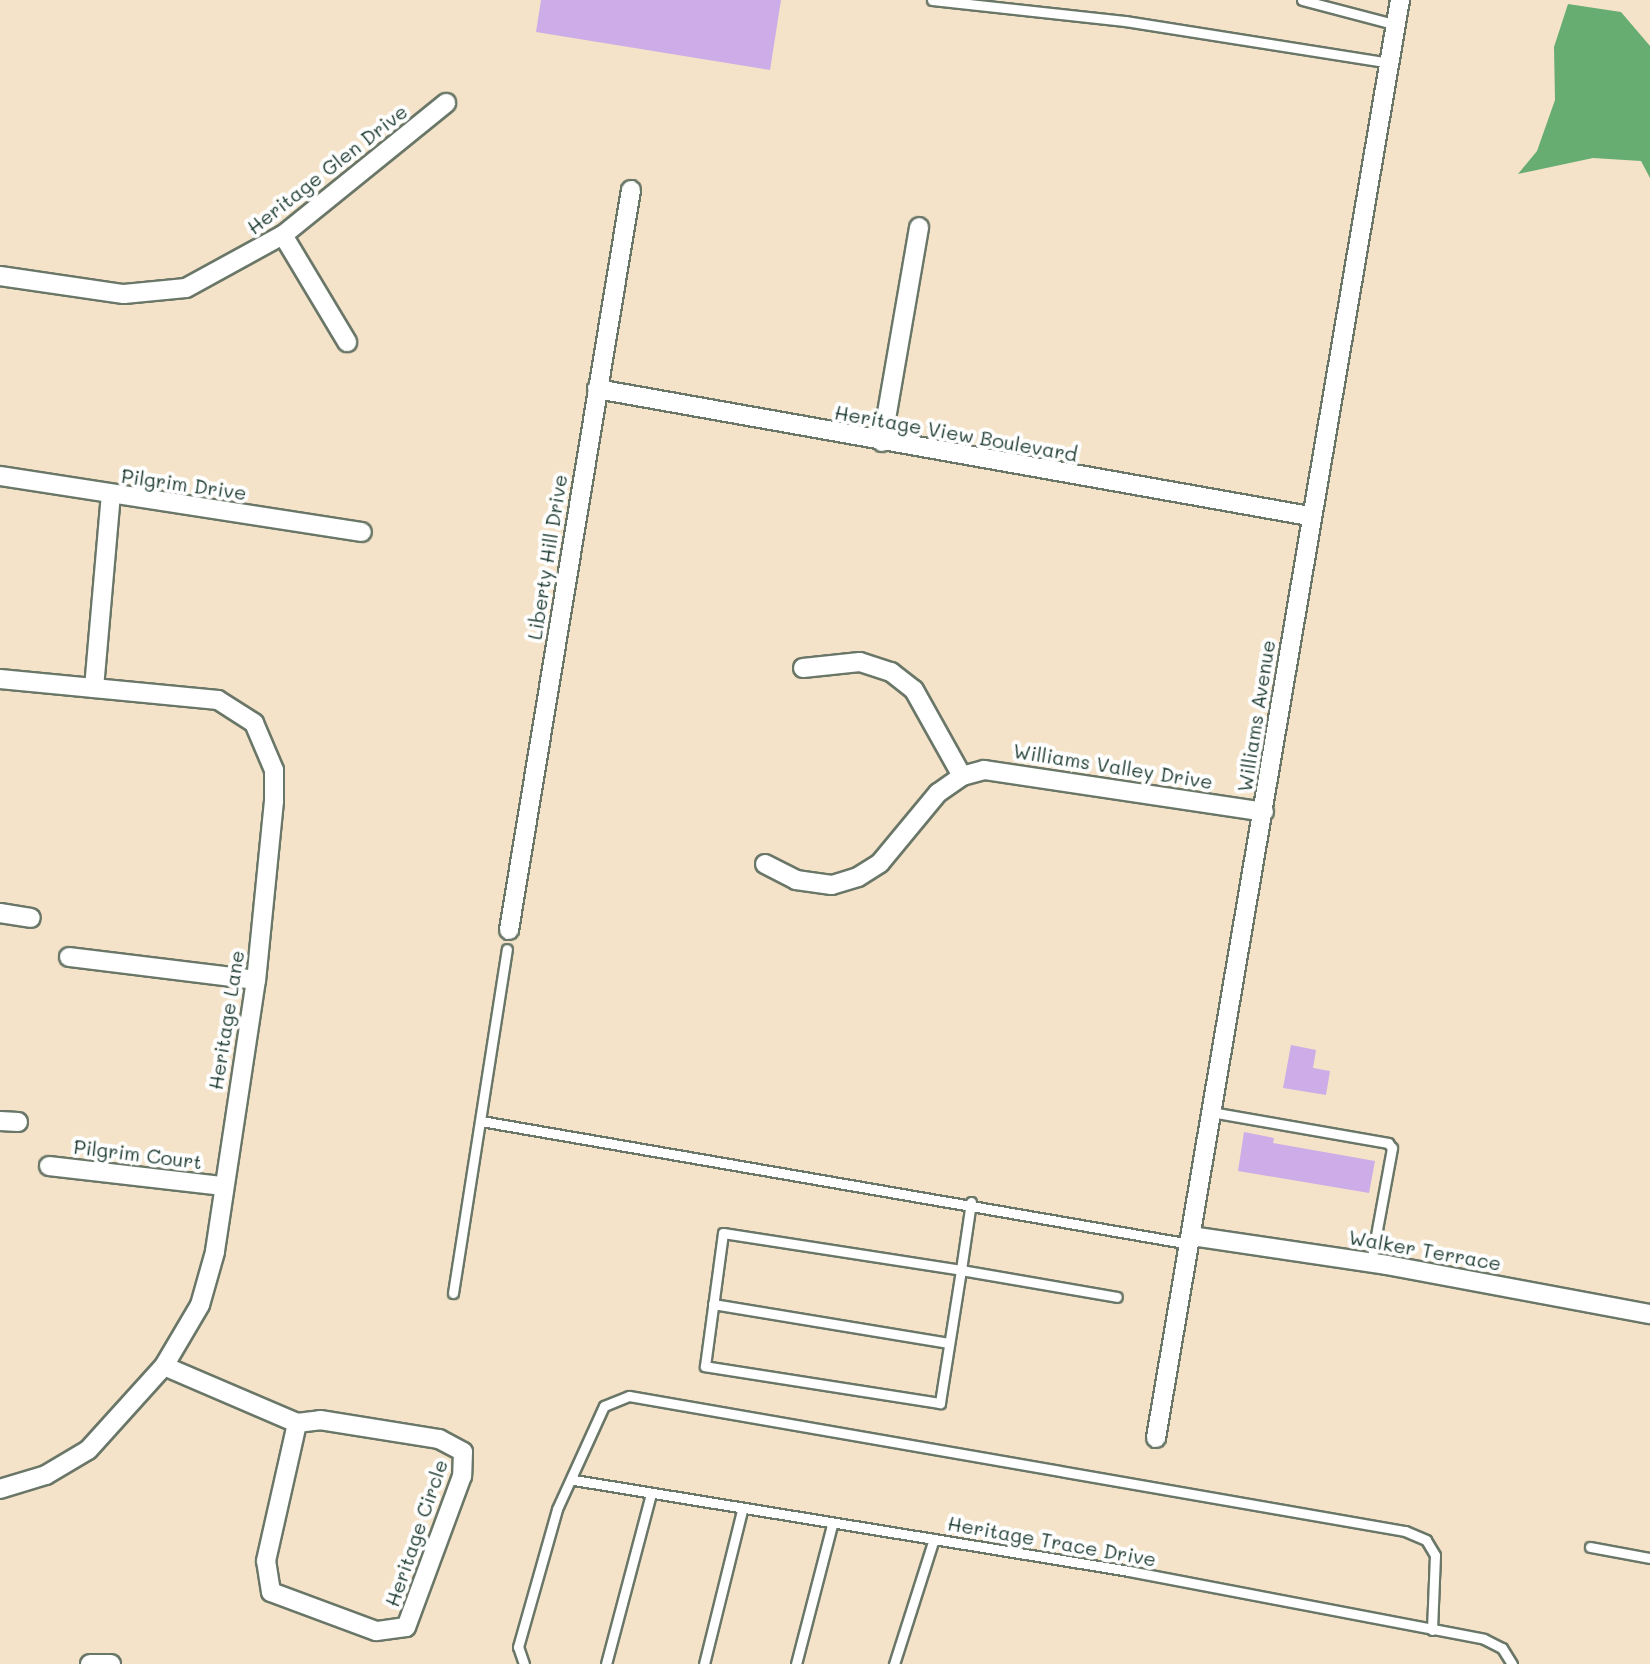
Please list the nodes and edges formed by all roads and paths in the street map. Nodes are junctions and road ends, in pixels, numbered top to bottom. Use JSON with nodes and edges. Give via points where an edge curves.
{"nodes":[{"id":1,"x":932,"y":0,"type":"edge"},
{"id":2,"x":1302,"y":0,"type":"edge"},
{"id":3,"x":1400,"y":0,"type":"edge"},
{"id":4,"x":1397,"y":25,"type":"junction"},
{"id":5,"x":1390,"y":63,"type":"junction"},
{"id":6,"x":446,"y":103,"type":"dead end"},
{"id":7,"x":631,"y":190,"type":"dead end"},
{"id":8,"x":919,"y":227,"type":"dead end"},
{"id":9,"x":283,"y":235,"type":"junction"},
{"id":10,"x":0,"y":276,"type":"edge"},
{"id":11,"x":347,"y":342,"type":"dead end"},
{"id":12,"x":597,"y":389,"type":"junction"},
{"id":13,"x":882,"y":442,"type":"junction"},
{"id":14,"x":0,"y":476,"type":"edge"},
{"id":15,"x":111,"y":495,"type":"junction"},
{"id":16,"x":1309,"y":516,"type":"junction"},
{"id":17,"x":362,"y":532,"type":"dead end"},
{"id":18,"x":803,"y":668,"type":"dead end"},
{"id":19,"x":0,"y":679,"type":"edge"},
{"id":20,"x":94,"y":688,"type":"junction"},
{"id":21,"x":962,"y":776,"type":"junction"},
{"id":22,"x":1264,"y":812,"type":"junction"},
{"id":23,"x":765,"y":864,"type":"dead end"},
{"id":24,"x":0,"y":913,"type":"edge"},
{"id":25,"x":31,"y":918,"type":"dead end"},
{"id":26,"x":508,"y":940,"type":"joint"},
{"id":27,"x":69,"y":957,"type":"dead end"},
{"id":28,"x":256,"y":980,"type":"junction"},
{"id":29,"x":1211,"y":1112,"type":"junction"},
{"id":30,"x":481,"y":1121,"type":"junction"},
{"id":31,"x":49,"y":1166,"type":"dead end"},
{"id":32,"x":221,"y":1186,"type":"junction"},
{"id":33,"x":971,"y":1202,"type":"junction"},
{"id":34,"x":1190,"y":1240,"type":"junction"},
{"id":35,"x":1371,"y":1262,"type":"junction"},
{"id":36,"x":961,"y":1270,"type":"junction"},
{"id":37,"x":453,"y":1293,"type":"dead end"},
{"id":38,"x":1117,"y":1297,"type":"dead end"},
{"id":39,"x":713,"y":1304,"type":"junction"},
{"id":40,"x":1650,"y":1314,"type":"edge"},
{"id":41,"x":949,"y":1343,"type":"junction"},
{"id":42,"x":164,"y":1366,"type":"junction"},
{"id":43,"x":297,"y":1423,"type":"junction"},
{"id":44,"x":1156,"y":1438,"type":"dead end"},
{"id":45,"x":574,"y":1480,"type":"junction"},
{"id":46,"x":0,"y":1489,"type":"edge"},
{"id":47,"x":651,"y":1494,"type":"junction"},
{"id":48,"x":742,"y":1510,"type":"junction"},
{"id":49,"x":832,"y":1525,"type":"junction"},
{"id":50,"x":934,"y":1539,"type":"junction"},
{"id":51,"x":1590,"y":1547,"type":"dead end"},
{"id":52,"x":1650,"y":1558,"type":"edge"},
{"id":53,"x":1432,"y":1630,"type":"junction"},
{"id":54,"x":90,"y":1664,"type":"edge"},
{"id":55,"x":111,"y":1664,"type":"edge"},
{"id":56,"x":524,"y":1664,"type":"edge"},
{"id":57,"x":606,"y":1664,"type":"edge"},
{"id":58,"x":704,"y":1664,"type":"edge"},
{"id":59,"x":796,"y":1664,"type":"edge"},
{"id":60,"x":894,"y":1664,"type":"edge"},
{"id":61,"x":1512,"y":1664,"type":"edge"}],
"edges":[{"from":1,"to":5,"type":"lane","via":[[1125,21]]},
{"from":2,"to":4,"type":"lane"},
{"from":3,"to":4,"type":"street","name":"Williams Avenue"},
{"from":4,"to":5,"type":"street","name":"Williams Avenue"},
{"from":5,"to":16,"type":"street","name":"Williams Avenue"},
{"from":6,"to":9,"type":"street","name":"Heritage Glen Drive"},
{"from":7,"to":12,"type":"street","name":"Liberty Hill Drive"},
{"from":8,"to":13,"type":"street"},
{"from":9,"to":10,"type":"street","name":"Heritage Glen Drive","via":[[186,288],[152,294],[91,291]]},
{"from":9,"to":11,"type":"street"},
{"from":12,"to":13,"type":"street","name":"Heritage View Boulevard"},
{"from":12,"to":26,"type":"street","name":"Liberty Hill Drive"},
{"from":13,"to":16,"type":"street","name":"Heritage View Boulevard"},
{"from":14,"to":15,"type":"street","name":"Pilgrim Drive"},
{"from":15,"to":17,"type":"street","name":"Pilgrim Drive"},
{"from":15,"to":20,"type":"street"},
{"from":16,"to":22,"type":"street","name":"Williams Avenue"},
{"from":18,"to":21,"type":"street","via":[[860,662],[891,672],[914,690]]},
{"from":19,"to":20,"type":"street","name":"Heritage Lane"},
{"from":20,"to":28,"type":"street","name":"Heritage Lane","via":[[218,700],[254,723],[274,770]]},
{"from":21,"to":22,"type":"street","name":"Williams Valley Drive","via":[[1007,770]]},
{"from":21,"to":23,"type":"street","via":[[921,808],[880,863],[858,877],[832,885],[796,880]]},
{"from":22,"to":29,"type":"street","name":"Williams Avenue"},
{"from":24,"to":25,"type":"street"},
{"from":26,"to":30,"type":"lane"},
{"from":27,"to":28,"type":"street"},
{"from":28,"to":32,"type":"street","name":"Heritage Lane"},
{"from":29,"to":34,"type":"street","name":"Williams Avenue"},
{"from":29,"to":35,"type":"lane","via":[[1388,1143],[1392,1148]]},
{"from":30,"to":33,"type":"lane"},
{"from":30,"to":37,"type":"lane"},
{"from":31,"to":32,"type":"street","name":"Pilgrim Court"},
{"from":32,"to":42,"type":"street","name":"Heritage Lane","via":[[215,1252],[200,1305]]},
{"from":33,"to":34,"type":"lane"},
{"from":33,"to":36,"type":"lane"},
{"from":34,"to":35,"type":"street","name":"Walker Terrace"},
{"from":34,"to":44,"type":"street","name":"Williams Avenue"},
{"from":35,"to":40,"type":"street","name":"Walker Terrace"},
{"from":36,"to":38,"type":"lane"},
{"from":36,"to":39,"type":"lane","via":[[723,1233]]},
{"from":36,"to":41,"type":"lane"},
{"from":39,"to":41,"type":"lane"},
{"from":39,"to":41,"type":"lane","via":[[705,1366],[940,1403]]},
{"from":42,"to":43,"type":"street","name":"Heritage Circle"},
{"from":42,"to":46,"type":"street","name":"Heritage Lane","via":[[88,1450],[46,1475]]},
{"from":43,"to":43,"type":"street","name":"Heritage Circle","via":[[320,1420],[439,1439],[463,1452],[462,1476],[406,1627],[376,1631],[271,1592],[266,1561]]},
{"from":45,"to":47,"type":"lane","name":"Heritage Trace Drive"},
{"from":45,"to":53,"type":"lane","via":[[604,1406],[629,1396],[1389,1528],[1418,1535],[1431,1547],[1436,1572]]},
{"from":45,"to":56,"type":"lane","via":[[557,1509],[542,1555],[518,1647]]},
{"from":47,"to":48,"type":"lane","name":"Heritage Trace Drive"},
{"from":47,"to":57,"type":"lane"},
{"from":48,"to":49,"type":"lane","name":"Heritage Trace Drive"},
{"from":48,"to":58,"type":"lane"},
{"from":49,"to":50,"type":"lane","name":"Heritage Trace Drive"},
{"from":49,"to":59,"type":"lane"},
{"from":50,"to":53,"type":"lane","name":"Heritage Trace Drive"},
{"from":50,"to":60,"type":"lane"},
{"from":51,"to":52,"type":"lane"},
{"from":53,"to":61,"type":"lane","name":"Heritage Trace Drive","via":[[1484,1639],[1502,1648]]},
{"from":54,"to":55,"type":"street"}]}
